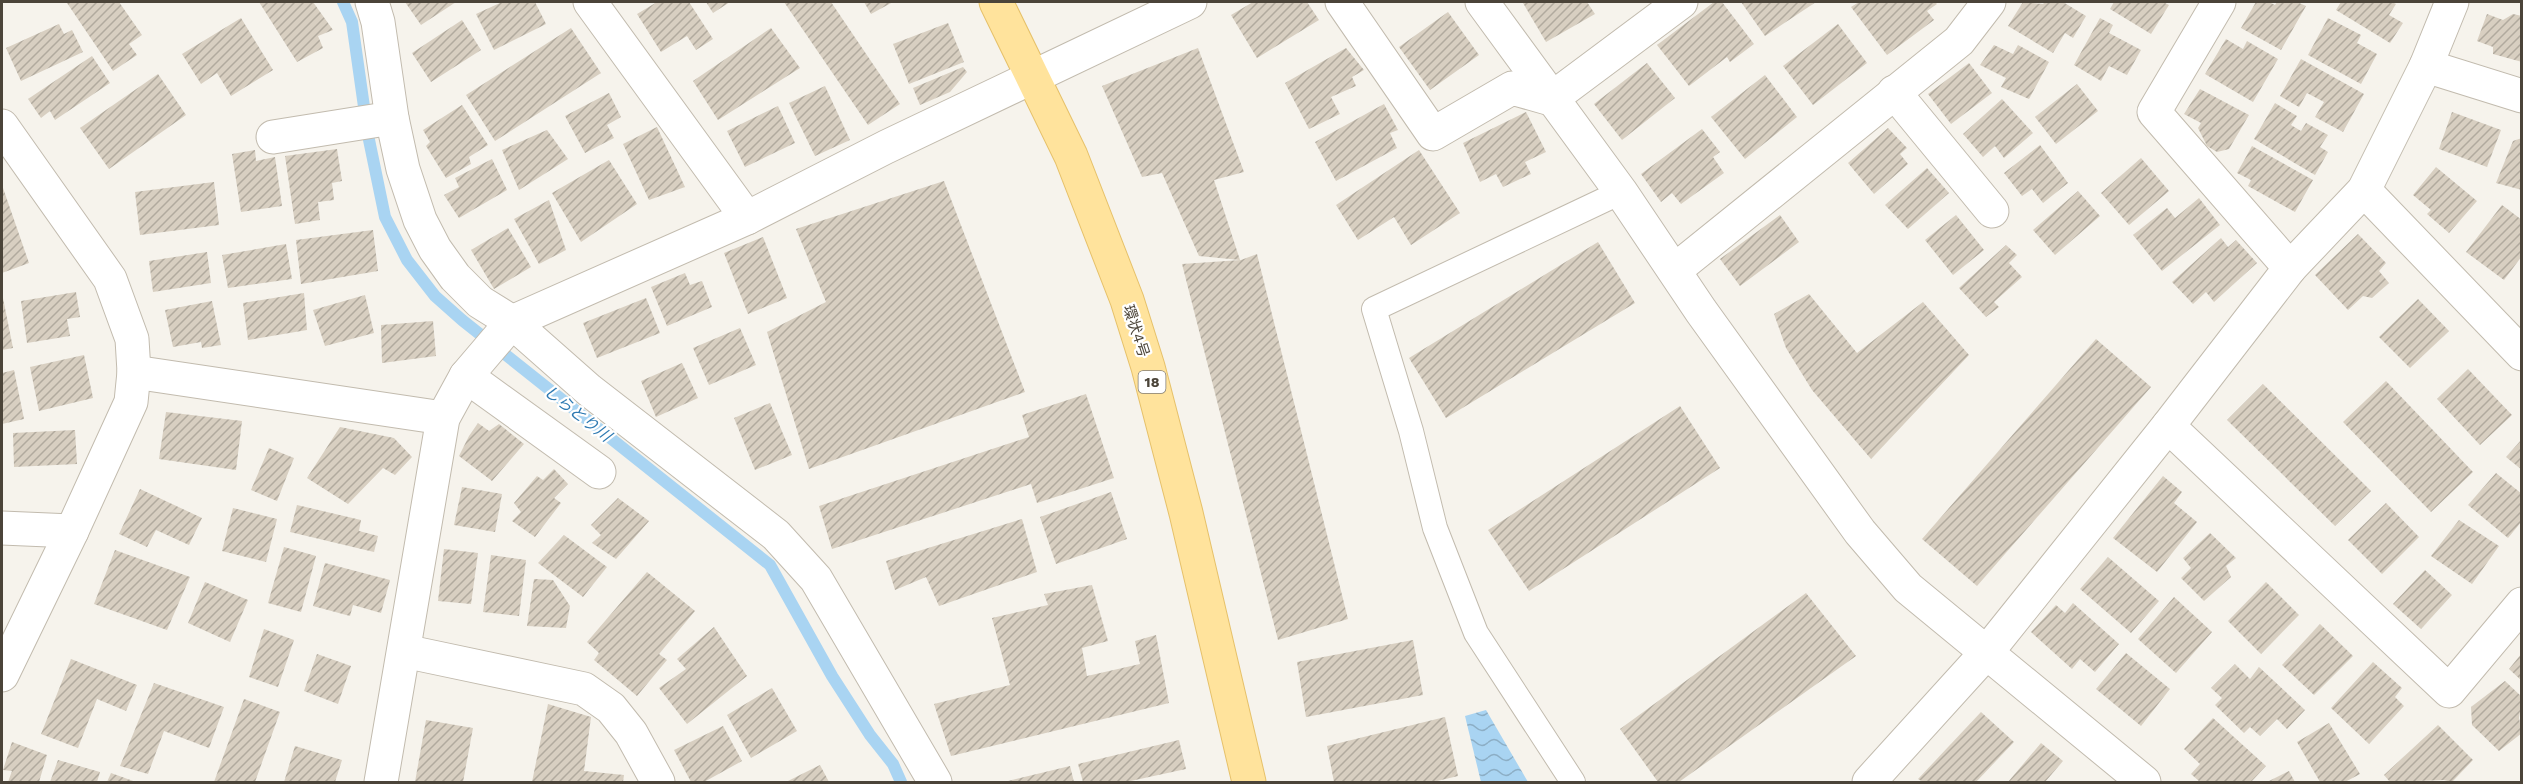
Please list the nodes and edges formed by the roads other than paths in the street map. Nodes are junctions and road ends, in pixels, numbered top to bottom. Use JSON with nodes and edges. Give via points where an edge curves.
{"nodes":[{"id":1,"x":372,"y":2,"type":"edge"},
{"id":2,"x":590,"y":2,"type":"edge"},
{"id":3,"x":996,"y":2,"type":"edge"},
{"id":4,"x":1190,"y":2,"type":"edge"},
{"id":5,"x":1342,"y":2,"type":"edge"},
{"id":6,"x":1482,"y":2,"type":"edge"},
{"id":7,"x":1681,"y":2,"type":"edge"},
{"id":8,"x":1989,"y":2,"type":"edge"},
{"id":9,"x":2219,"y":2,"type":"edge"},
{"id":10,"x":2452,"y":2,"type":"edge"},
{"id":11,"x":2426,"y":66,"type":"junction"},
{"id":12,"x":1034,"y":76,"type":"junction"},
{"id":13,"x":1894,"y":92,"type":"junction"},
{"id":14,"x":2522,"y":96,"type":"edge"},
{"id":15,"x":1551,"y":99,"type":"junction"},
{"id":16,"x":387,"y":119,"type":"junction"},
{"id":17,"x":2,"y":126,"type":"edge"},
{"id":18,"x":273,"y":137,"type":"dead end"},
{"id":19,"x":2364,"y":190,"type":"junction"},
{"id":20,"x":1621,"y":192,"type":"junction"},
{"id":21,"x":1992,"y":211,"type":"dead end"},
{"id":22,"x":747,"y":218,"type":"junction"},
{"id":23,"x":2290,"y":268,"type":"junction"},
{"id":24,"x":1675,"y":270,"type":"junction"},
{"id":25,"x":510,"y":324,"type":"junction"},
{"id":26,"x":2522,"y":354,"type":"edge"},
{"id":27,"x":134,"y":372,"type":"junction"},
{"id":28,"x":469,"y":372,"type":"junction"},
{"id":29,"x":443,"y":418,"type":"junction"},
{"id":30,"x":2168,"y":426,"type":"junction"},
{"id":31,"x":599,"y":472,"type":"dead end"},
{"id":32,"x":2,"y":528,"type":"edge"},
{"id":33,"x":72,"y":531,"type":"junction"},
{"id":34,"x":2522,"y":604,"type":"edge"},
{"id":35,"x":404,"y":651,"type":"junction"},
{"id":36,"x":1987,"y":652,"type":"junction"},
{"id":37,"x":2,"y":675,"type":"edge"},
{"id":38,"x":381,"y":783,"type":"edge"},
{"id":39,"x":658,"y":783,"type":"edge"},
{"id":40,"x":935,"y":783,"type":"edge"},
{"id":41,"x":1249,"y":783,"type":"edge"},
{"id":42,"x":1573,"y":783,"type":"edge"},
{"id":43,"x":1869,"y":783,"type":"edge"},
{"id":44,"x":2144,"y":783,"type":"edge"}],
"edges":[{"from":1,"to":16,"type":"street","via":[[378,22]]},
{"from":2,"to":22,"type":"street"},
{"from":3,"to":12,"type":"main road","name":"環状4号","number":"18"},
{"from":4,"to":12,"type":"street"},
{"from":5,"to":15,"type":"street","via":[[1433,134],[1512,88]]},
{"from":6,"to":15,"type":"street"},
{"from":7,"to":15,"type":"street"},
{"from":8,"to":13,"type":"street","via":[[1959,41]]},
{"from":9,"to":23,"type":"street","via":[[2154,112]]},
{"from":10,"to":11,"type":"street"},
{"from":11,"to":14,"type":"street"},
{"from":11,"to":19,"type":"street"},
{"from":12,"to":22,"type":"street"},
{"from":12,"to":41,"type":"main road","name":"環状4号","number":"18","via":[[1071,156],[1148,367]]},
{"from":13,"to":21,"type":"street"},
{"from":13,"to":24,"type":"street"},
{"from":15,"to":20,"type":"street"},
{"from":16,"to":18,"type":"street"},
{"from":16,"to":25,"type":"street","via":[[420,220],[435,249],[455,277]]},
{"from":17,"to":27,"type":"street","via":[[110,279],[132,339]]},
{"from":19,"to":23,"type":"street"},
{"from":19,"to":26,"type":"street"},
{"from":20,"to":24,"type":"street"},
{"from":20,"to":42,"type":"lane","via":[[1374,309],[1435,528],[1476,633]]},
{"from":22,"to":25,"type":"street"},
{"from":23,"to":30,"type":"street"},
{"from":24,"to":36,"type":"street","via":[[1860,532],[1908,588]]},
{"from":25,"to":28,"type":"street"},
{"from":25,"to":40,"type":"street","via":[[776,535],[816,579]]},
{"from":27,"to":29,"type":"street"},
{"from":27,"to":33,"type":"street","via":[[131,402]]},
{"from":28,"to":29,"type":"street"},
{"from":28,"to":31,"type":"street"},
{"from":29,"to":35,"type":"street"},
{"from":30,"to":34,"type":"street","via":[[2449,691]]},
{"from":30,"to":36,"type":"street"},
{"from":32,"to":33,"type":"street"},
{"from":33,"to":37,"type":"street"},
{"from":35,"to":38,"type":"street"},
{"from":35,"to":39,"type":"street","via":[[584,688],[611,708],[631,733]]},
{"from":36,"to":43,"type":"street"},
{"from":36,"to":44,"type":"street"}]}
